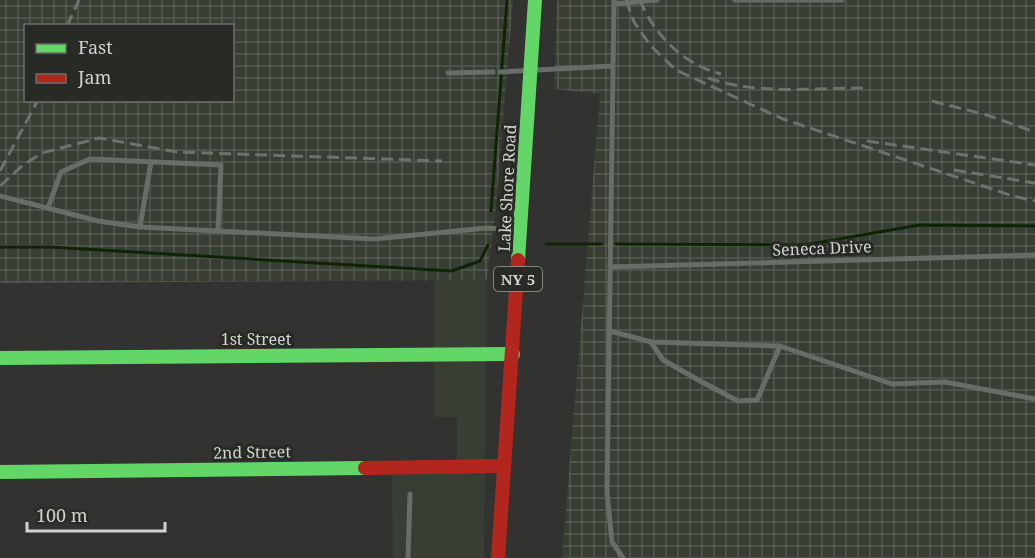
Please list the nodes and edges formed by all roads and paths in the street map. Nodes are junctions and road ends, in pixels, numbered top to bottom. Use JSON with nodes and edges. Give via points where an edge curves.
{"nodes":[{"id":1,"x":535,"y":0,"type":"edge"},
{"id":2,"x":657,"y":0,"type":"edge"},
{"id":3,"x":735,"y":0,"type":"edge"},
{"id":4,"x":842,"y":0,"type":"edge"},
{"id":5,"x":614,"y":2,"type":"edge"},
{"id":6,"x":613,"y":66,"type":"junction"},
{"id":7,"x":530,"y":72,"type":"junction"},
{"id":8,"x":448,"y":73,"type":"dead end"},
{"id":9,"x":151,"y":162,"type":"junction"},
{"id":10,"x":0,"y":196,"type":"edge"},
{"id":11,"x":48,"y":208,"type":"junction"},
{"id":12,"x":140,"y":227,"type":"junction"},
{"id":13,"x":521,"y":230,"type":"junction"},
{"id":14,"x":218,"y":231,"type":"junction"},
{"id":15,"x":1035,"y":255,"type":"edge"},
{"id":16,"x":610,"y":267,"type":"junction"},
{"id":17,"x":610,"y":331,"type":"junction"},
{"id":18,"x":651,"y":342,"type":"junction"},
{"id":19,"x":780,"y":346,"type":"junction"},
{"id":20,"x":513,"y":354,"type":"junction"},
{"id":21,"x":0,"y":358,"type":"edge"},
{"id":22,"x":1035,"y":399,"type":"edge"},
{"id":23,"x":504,"y":466,"type":"junction"},
{"id":24,"x":0,"y":472,"type":"edge"},
{"id":25,"x":410,"y":494,"type":"dead end"},
{"id":26,"x":408,"y":558,"type":"edge"},
{"id":27,"x":498,"y":558,"type":"edge"},
{"id":28,"x":623,"y":558,"type":"edge"}],
"edges":[{"from":1,"to":7,"type":"main road","name":"Lake Shore Road","number":"NY 5"},
{"from":2,"to":5,"type":"lane"},
{"from":3,"to":4,"type":"lane"},
{"from":5,"to":6,"type":"lane"},
{"from":6,"to":7,"type":"lane"},
{"from":6,"to":16,"type":"lane"},
{"from":7,"to":8,"type":"lane"},
{"from":7,"to":13,"type":"main road","name":"Lake Shore Road","number":"NY 5"},
{"from":9,"to":11,"type":"lane","via":[[90,159],[60,172]]},
{"from":9,"to":12,"type":"lane"},
{"from":9,"to":14,"type":"lane","via":[[221,165]]},
{"from":10,"to":11,"type":"lane"},
{"from":11,"to":12,"type":"lane"},
{"from":12,"to":14,"type":"lane"},
{"from":13,"to":14,"type":"lane","via":[[487,228],[375,239]]},
{"from":13,"to":20,"type":"main road","name":"Lake Shore Road","number":"NY 5"},
{"from":15,"to":16,"type":"lane","name":"Seneca Drive"},
{"from":16,"to":17,"type":"lane"},
{"from":17,"to":18,"type":"lane"},
{"from":17,"to":28,"type":"lane","via":[[607,492],[612,542]]},
{"from":18,"to":19,"type":"lane"},
{"from":18,"to":19,"type":"lane","via":[[663,360],[738,401],[758,400]]},
{"from":19,"to":22,"type":"lane","via":[[892,384],[945,382]]},
{"from":20,"to":21,"type":"main road","name":"1st Street"},
{"from":20,"to":23,"type":"main road","name":"Lake Shore Road","number":"NY 5"},
{"from":23,"to":24,"type":"main road","name":"2nd Street"},
{"from":23,"to":27,"type":"main road","name":"Lake Shore Road","number":"NY 5"},
{"from":25,"to":26,"type":"lane"}]}
